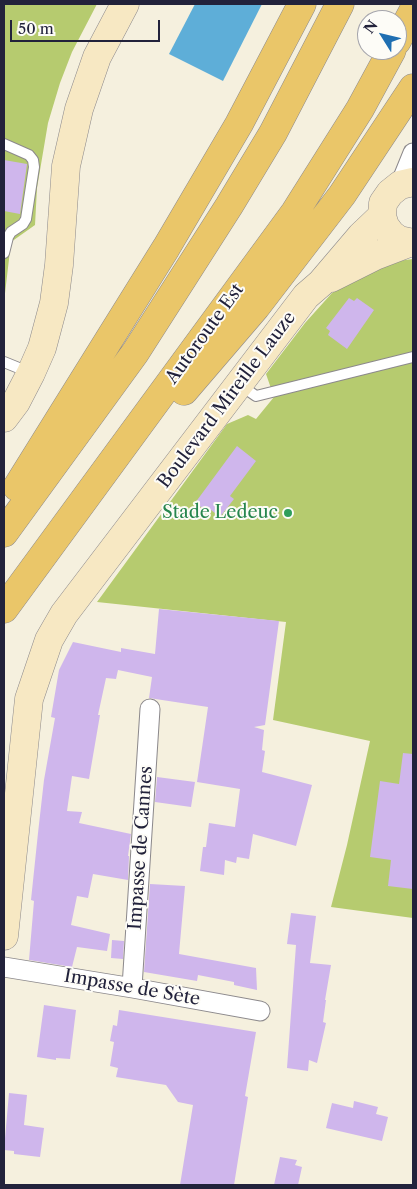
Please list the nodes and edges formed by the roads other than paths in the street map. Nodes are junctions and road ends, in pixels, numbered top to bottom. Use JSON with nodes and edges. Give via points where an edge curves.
{"nodes":[{"id":1,"x":125,"y":4,"type":"edge"},
{"id":2,"x":302,"y":4,"type":"edge"},
{"id":3,"x":340,"y":4,"type":"edge"},
{"id":4,"x":413,"y":11,"type":"edge"},
{"id":5,"x":407,"y":22,"type":"edge"},
{"id":6,"x":386,"y":60,"type":"edge"},
{"id":7,"x":413,"y":88,"type":"edge"},
{"id":8,"x":4,"y":144,"type":"edge"},
{"id":9,"x":413,"y":153,"type":"edge"},
{"id":10,"x":406,"y":184,"type":"edge"},
{"id":11,"x":382,"y":216,"type":"junction"},
{"id":12,"x":411,"y":243,"type":"edge"},
{"id":13,"x":4,"y":253,"type":"edge"},
{"id":14,"x":321,"y":283,"type":"junction"},
{"id":15,"x":413,"y":357,"type":"edge"},
{"id":16,"x":4,"y":362,"type":"edge"},
{"id":17,"x":31,"y":373,"type":"junction"},
{"id":18,"x":239,"y":385,"type":"junction"},
{"id":19,"x":4,"y":418,"type":"edge"},
{"id":20,"x":4,"y":508,"type":"edge"},
{"id":21,"x":4,"y":533,"type":"edge"},
{"id":22,"x":28,"y":575,"type":"junction"},
{"id":23,"x":4,"y":609,"type":"edge"},
{"id":24,"x":150,"y":709,"type":"dead end"},
{"id":25,"x":4,"y":936,"type":"edge"},
{"id":26,"x":4,"y":967,"type":"edge"},
{"id":27,"x":132,"y":987,"type":"junction"},
{"id":28,"x":260,"y":1011,"type":"dead end"}],
"edges":[{"from":1,"to":17,"type":"street","via":[[97,57],[79,109],[66,166],[54,303],[42,348]]},
{"from":2,"to":20,"type":"highway","via":[[239,124],[171,240]]},
{"from":3,"to":21,"type":"highway","via":[[273,132],[229,206],[135,353]]},
{"from":4,"to":5,"type":"highway"},
{"from":6,"to":22,"type":"highway","name":"Autoroute Est","via":[[295,212]]},
{"from":7,"to":22,"type":"highway","via":[[342,195],[256,307]]},
{"from":8,"to":13,"type":"lane","via":[[29,155],[34,167],[26,219],[11,232]]},
{"from":9,"to":10,"type":"street"},
{"from":10,"to":11,"type":"street","via":[[390,192],[383,203]]},
{"from":11,"to":12,"type":"street","via":[[391,234]]},
{"from":11,"to":14,"type":"street","name":"Boulevard Mireille Lauze"},
{"from":12,"to":14,"type":"street","name":"Boulevard Mireille Lauze","via":[[375,256]]},
{"from":14,"to":18,"type":"street","name":"Boulevard Mireille Lauze","via":[[306,296]]},
{"from":15,"to":18,"type":"lane","via":[[256,396]]},
{"from":16,"to":17,"type":"lane"},
{"from":17,"to":19,"type":"street"},
{"from":18,"to":25,"type":"street","name":"Boulevard Mireille Lauze","via":[[64,614],[49,640],[29,699]]},
{"from":22,"to":23,"type":"highway","name":"Autoroute Est"},
{"from":24,"to":27,"type":"street","name":"Impasse de Cannes"},
{"from":26,"to":27,"type":"street","name":"Impasse de Sète"},
{"from":27,"to":28,"type":"street","name":"Impasse de Sète"}]}
